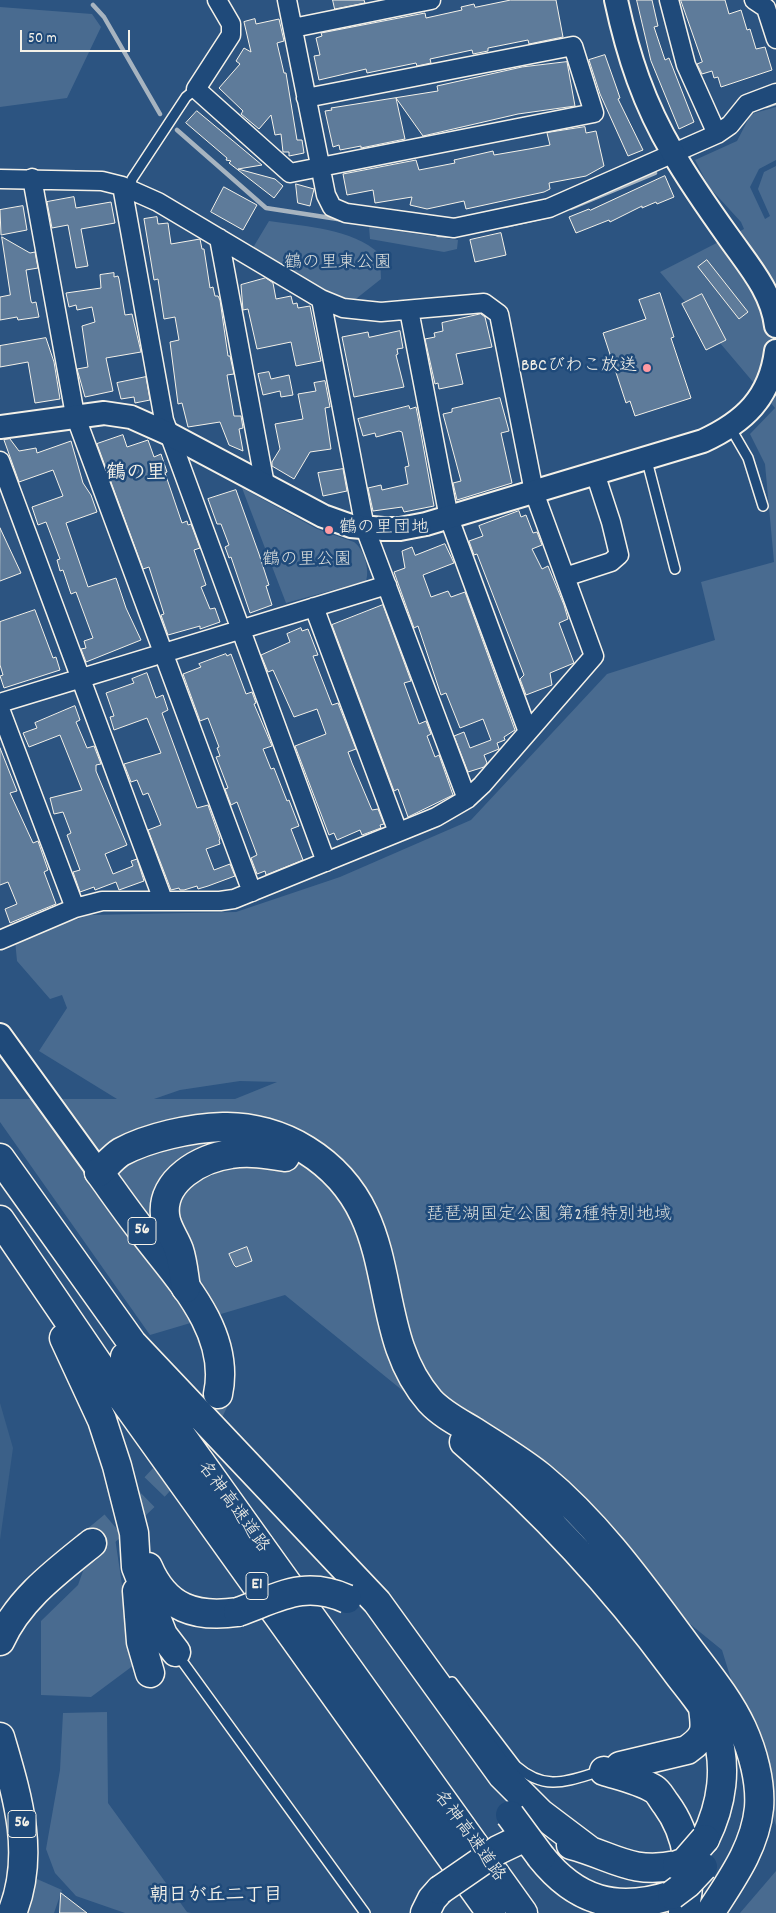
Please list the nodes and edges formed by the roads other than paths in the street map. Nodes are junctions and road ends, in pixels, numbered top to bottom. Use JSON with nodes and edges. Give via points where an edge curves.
{"nodes":[{"id":1,"x":217,"y":0,"type":"edge"},
{"id":2,"x":288,"y":0,"type":"edge"},
{"id":3,"x":431,"y":0,"type":"edge"},
{"id":4,"x":616,"y":0,"type":"edge"},
{"id":5,"x":669,"y":0,"type":"edge"},
{"id":6,"x":754,"y":0,"type":"edge"},
{"id":7,"x":293,"y":28,"type":"junction"},
{"id":8,"x":776,"y":40,"type":"edge"},
{"id":9,"x":196,"y":89,"type":"junction"},
{"id":10,"x":776,"y":93,"type":"edge"},
{"id":11,"x":306,"y":98,"type":"junction"},
{"id":12,"x":717,"y":134,"type":"junction"},
{"id":13,"x":673,"y":154,"type":"junction"},
{"id":14,"x":319,"y":168,"type":"junction"},
{"id":15,"x":32,"y":178,"type":"junction"},
{"id":16,"x":0,"y":179,"type":"edge"},
{"id":17,"x":126,"y":188,"type":"junction"},
{"id":18,"x":219,"y":238,"type":"junction"},
{"id":19,"x":321,"y":299,"type":"junction"},
{"id":20,"x":409,"y":310,"type":"junction"},
{"id":21,"x":776,"y":326,"type":"edge"},
{"id":22,"x":776,"y":351,"type":"edge"},
{"id":23,"x":75,"y":415,"type":"junction"},
{"id":24,"x":0,"y":427,"type":"edge"},
{"id":25,"x":730,"y":427,"type":"junction"},
{"id":26,"x":169,"y":434,"type":"junction"},
{"id":27,"x":646,"y":457,"type":"junction"},
{"id":28,"x":0,"y":461,"type":"edge"},
{"id":29,"x":595,"y":473,"type":"junction"},
{"id":30,"x":265,"y":485,"type":"junction"},
{"id":31,"x":534,"y":492,"type":"junction"},
{"id":32,"x":763,"y":506,"type":"dead end"},
{"id":33,"x":448,"y":518,"type":"junction"},
{"id":34,"x":365,"y":528,"type":"junction"},
{"id":35,"x":675,"y":569,"type":"dead end"},
{"id":36,"x":565,"y":577,"type":"junction"},
{"id":37,"x":386,"y":585,"type":"junction"},
{"id":38,"x":314,"y":607,"type":"junction"},
{"id":39,"x":240,"y":630,"type":"junction"},
{"id":40,"x":164,"y":653,"type":"junction"},
{"id":41,"x":80,"y":679,"type":"junction"},
{"id":42,"x":0,"y":703,"type":"edge"},
{"id":43,"x":0,"y":709,"type":"edge"},
{"id":44,"x":528,"y":732,"type":"junction"},
{"id":45,"x":467,"y":799,"type":"junction"},
{"id":46,"x":398,"y":832,"type":"junction"},
{"id":47,"x":326,"y":862,"type":"junction"},
{"id":48,"x":252,"y":892,"type":"junction"},
{"id":49,"x":163,"y":900,"type":"junction"},
{"id":50,"x":75,"y":908,"type":"junction"},
{"id":51,"x":0,"y":940,"type":"edge"},
{"id":52,"x":0,"y":1035,"type":"edge"},
{"id":53,"x":285,"y":1157,"type":"junction"},
{"id":54,"x":0,"y":1158,"type":"edge"},
{"id":55,"x":0,"y":1172,"type":"edge"},
{"id":56,"x":99,"y":1172,"type":"junction"},
{"id":57,"x":0,"y":1220,"type":"edge"},
{"id":58,"x":24,"y":1258,"type":"junction"},
{"id":59,"x":186,"y":1288,"type":"junction"},
{"id":60,"x":218,"y":1394,"type":"tunnel mouth"},
{"id":61,"x":235,"y":1451,"type":"junction"},
{"id":62,"x":134,"y":1533,"type":"junction"},
{"id":63,"x":92,"y":1543,"type":"tunnel mouth"},
{"id":64,"x":345,"y":1554,"type":"dead end"},
{"id":65,"x":136,"y":1567,"type":"junction"},
{"id":66,"x":0,"y":1641,"type":"edge"},
{"id":67,"x":176,"y":1652,"type":"joint"},
{"id":68,"x":150,"y":1673,"type":"dead end"},
{"id":69,"x":445,"y":1674,"type":"dead end"},
{"id":70,"x":711,"y":1699,"type":"junction"},
{"id":71,"x":0,"y":1737,"type":"edge"},
{"id":72,"x":612,"y":1768,"type":"junction"},
{"id":73,"x":589,"y":1850,"type":"junction"},
{"id":74,"x":432,"y":1901,"type":"edge"},
{"id":75,"x":677,"y":1904,"type":"edge"},
{"id":76,"x":12,"y":1913,"type":"edge"},
{"id":77,"x":365,"y":1913,"type":"edge"},
{"id":78,"x":410,"y":1913,"type":"edge"},
{"id":79,"x":492,"y":1913,"type":"edge"},
{"id":80,"x":523,"y":1913,"type":"edge"},
{"id":81,"x":710,"y":1913,"type":"edge"}],
"edges":[{"from":1,"to":9,"type":"street","via":[[231,24],[231,35]]},
{"from":2,"to":7,"type":"street"},
{"from":3,"to":7,"type":"street"},
{"from":4,"to":13,"type":"street","via":[[637,82]]},
{"from":5,"to":12,"type":"street","via":[[686,65]]},
{"from":6,"to":8,"type":"street","via":[[766,8]]},
{"from":7,"to":11,"type":"street"},
{"from":9,"to":14,"type":"street","via":[[290,173]]},
{"from":9,"to":17,"type":"lane","via":[[186,98]]},
{"from":10,"to":12,"type":"street","via":[[747,104],[730,126]]},
{"from":11,"to":14,"type":"street"},
{"from":11,"to":14,"type":"street","via":[[573,46],[594,113]]},
{"from":12,"to":13,"type":"street"},
{"from":13,"to":14,"type":"street","via":[[549,208],[454,228],[346,213],[332,207]]},
{"from":13,"to":21,"type":"street","via":[[758,278],[767,294]]},
{"from":15,"to":16,"type":"street"},
{"from":15,"to":17,"type":"street","via":[[102,181]]},
{"from":15,"to":23,"type":"street"},
{"from":17,"to":18,"type":"street","via":[[158,202]]},
{"from":17,"to":26,"type":"street","via":[[164,420]]},
{"from":18,"to":19,"type":"street"},
{"from":18,"to":30,"type":"street"},
{"from":19,"to":20,"type":"street","via":[[342,308],[361,311]]},
{"from":19,"to":34,"type":"street"},
{"from":20,"to":31,"type":"street","via":[[484,303],[499,314]]},
{"from":20,"to":33,"type":"street"},
{"from":22,"to":25,"type":"street","via":[[767,386],[749,412]]},
{"from":23,"to":24,"type":"street"},
{"from":23,"to":26,"type":"street","via":[[119,414]]},
{"from":23,"to":40,"type":"street"},
{"from":25,"to":27,"type":"street","via":[[703,441]]},
{"from":25,"to":32,"type":"lane","via":[[748,458]]},
{"from":26,"to":30,"type":"street"},
{"from":26,"to":39,"type":"street"},
{"from":27,"to":29,"type":"street"},
{"from":27,"to":35,"type":"lane"},
{"from":28,"to":41,"type":"street"},
{"from":29,"to":31,"type":"street"},
{"from":29,"to":36,"type":"street","via":[[619,555],[611,562]]},
{"from":30,"to":34,"type":"street","via":[[323,516]]},
{"from":31,"to":33,"type":"street"},
{"from":31,"to":36,"type":"street"},
{"from":33,"to":34,"type":"street","via":[[412,528]]},
{"from":33,"to":44,"type":"street"},
{"from":34,"to":37,"type":"street"},
{"from":36,"to":44,"type":"street","via":[[594,656]]},
{"from":37,"to":38,"type":"street"},
{"from":37,"to":45,"type":"street"},
{"from":38,"to":39,"type":"street"},
{"from":38,"to":46,"type":"street"},
{"from":39,"to":40,"type":"street"},
{"from":39,"to":47,"type":"street"},
{"from":40,"to":41,"type":"street"},
{"from":40,"to":48,"type":"street"},
{"from":41,"to":42,"type":"street"},
{"from":41,"to":49,"type":"street"},
{"from":43,"to":50,"type":"street"},
{"from":44,"to":45,"type":"street"},
{"from":45,"to":46,"type":"street"},
{"from":46,"to":47,"type":"street"},
{"from":47,"to":48,"type":"street"},
{"from":48,"to":49,"type":"street","via":[[220,902]]},
{"from":49,"to":50,"type":"street","via":[[102,902]]},
{"from":50,"to":51,"type":"street"},
{"from":52,"to":56,"type":"street"},
{"from":53,"to":56,"type":"main road","via":[[259,1145],[208,1140]]},
{"from":53,"to":59,"type":"main road","via":[[248,1153],[214,1158],[176,1180],[167,1192],[165,1217],[179,1249]]},
{"from":53,"to":70,"type":"main road","via":[[311,1171],[326,1184],[353,1218],[363,1244],[384,1335],[395,1366],[412,1394],[427,1411],[512,1483]]},
{"from":54,"to":61,"type":"main road","via":[[132,1343]]},
{"from":55,"to":80,"type":"main road","name":"名神高速道路","number":"E1","via":[[72,1283]]},
{"from":56,"to":59,"type":"main road","number":"56"},
{"from":56,"to":70,"type":"main road","via":[[120,1153],[145,1143],[182,1132],[227,1126],[274,1135],[302,1147],[333,1169],[361,1206],[377,1246],[398,1337],[415,1379],[445,1414],[538,1475],[566,1498],[627,1566]]},
{"from":57,"to":58,"type":"main road","name":"名神高速道路","number":"E1"},
{"from":58,"to":62,"type":"main road","via":[[102,1420],[118,1466]]},
{"from":58,"to":79,"type":"main road","name":"名神高速道路","number":"E1"},
{"from":59,"to":60,"type":"main road","number":"56","via":[[214,1338],[220,1368]]},
{"from":61,"to":64,"type":"lane"},
{"from":61,"to":73,"type":"main road","via":[[377,1602],[502,1775],[540,1813]]},
{"from":62,"to":65,"type":"main road"},
{"from":62,"to":75,"type":"main road","bridge":true,"via":[[153,1577],[166,1596],[195,1612],[238,1612],[300,1590],[312,1589],[331,1592],[360,1608],[510,1815],[560,1880],[580,1899],[598,1909],[631,1912]]},
{"from":63,"to":66,"type":"main road","via":[[31,1595],[16,1611]]},
{"from":65,"to":67,"type":"main road","via":[[163,1635]]},
{"from":65,"to":68,"type":"main road","via":[[141,1642]]},
{"from":67,"to":77,"type":"lane"},
{"from":69,"to":72,"type":"lane","via":[[516,1766],[538,1781],[559,1783]]},
{"from":70,"to":72,"type":"main road","via":[[700,1740],[687,1750]]},
{"from":70,"to":73,"type":"main road","bridge":true,"via":[[723,1776],[717,1809],[705,1839],[685,1862],[661,1868],[628,1866]]},
{"from":70,"to":75,"type":"main road","bridge":true,"via":[[732,1732],[736,1780],[724,1832]]},
{"from":70,"to":81,"type":"main road","via":[[742,1727],[752,1755],[759,1806],[748,1850]]},
{"from":71,"to":76,"type":"main road","number":"56","via":[[23,1826],[21,1883]]},
{"from":72,"to":75,"type":"main road","via":[[655,1790],[682,1831],[689,1876]]},
{"from":73,"to":74,"type":"main road","bridge":true,"via":[[540,1837],[521,1839],[498,1850]]},
{"from":74,"to":78,"type":"main road"}]}
